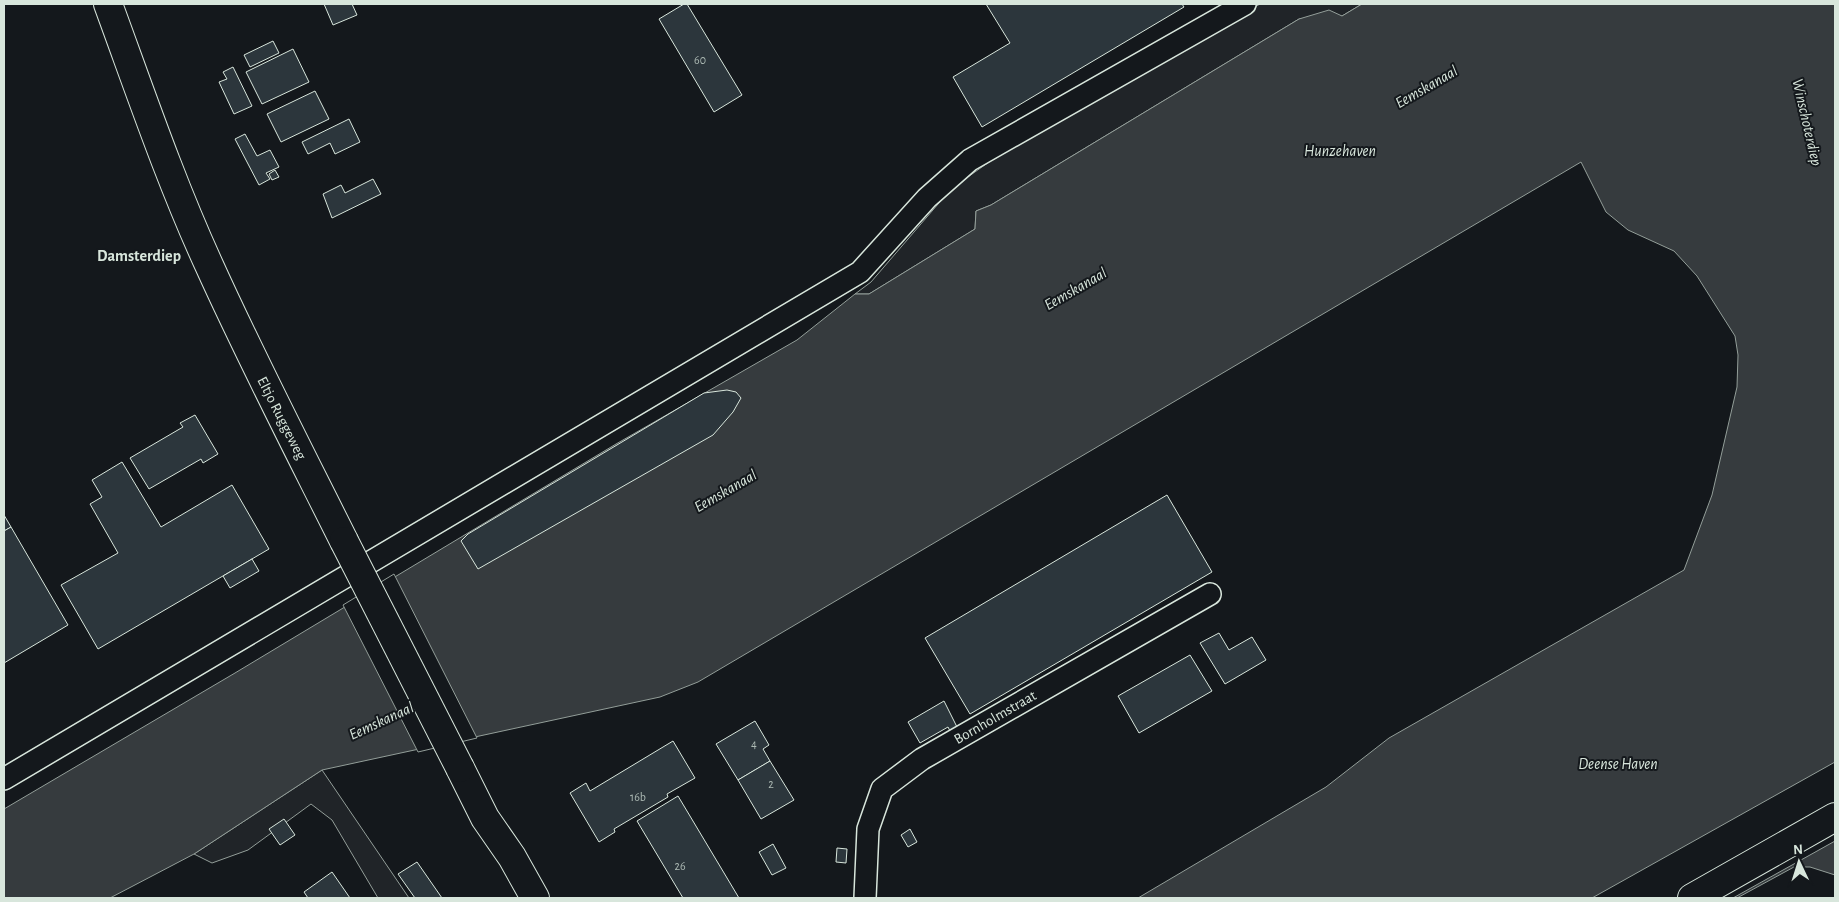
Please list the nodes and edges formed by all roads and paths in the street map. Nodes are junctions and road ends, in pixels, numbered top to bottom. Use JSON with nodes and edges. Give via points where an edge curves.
{"nodes":[{"id":1,"x":108,"y":4,"type":"edge"},
{"id":2,"x":1245,"y":4,"type":"edge"},
{"id":3,"x":1210,"y":594,"type":"dead end"},
{"id":4,"x":4,"y":779,"type":"edge"},
{"id":5,"x":1835,"y":816,"type":"edge"},
{"id":6,"x":485,"y":818,"type":"junction"},
{"id":7,"x":516,"y":898,"type":"edge"},
{"id":8,"x":535,"y":898,"type":"edge"},
{"id":9,"x":865,"y":898,"type":"edge"},
{"id":10,"x":1692,"y":898,"type":"edge"}],
"edges":[{"from":1,"to":6,"type":"street","name":"Eltjo Ruggeweg","bridge":true,"via":[[170,174],[208,264],[252,358]]},
{"from":2,"to":4,"type":"street","via":[[970,160],[927,198],[860,272]]},
{"from":3,"to":9,"type":"street","name":"Bornholmstraat","via":[[922,759],[882,789],[868,829]]},
{"from":5,"to":10,"type":"street"},
{"from":6,"to":7,"type":"street","name":"Eltjo Ruggeweg","via":[[498,862]]},
{"from":6,"to":8,"type":"street","name":"Eltjo Ruggeweg"}]}
